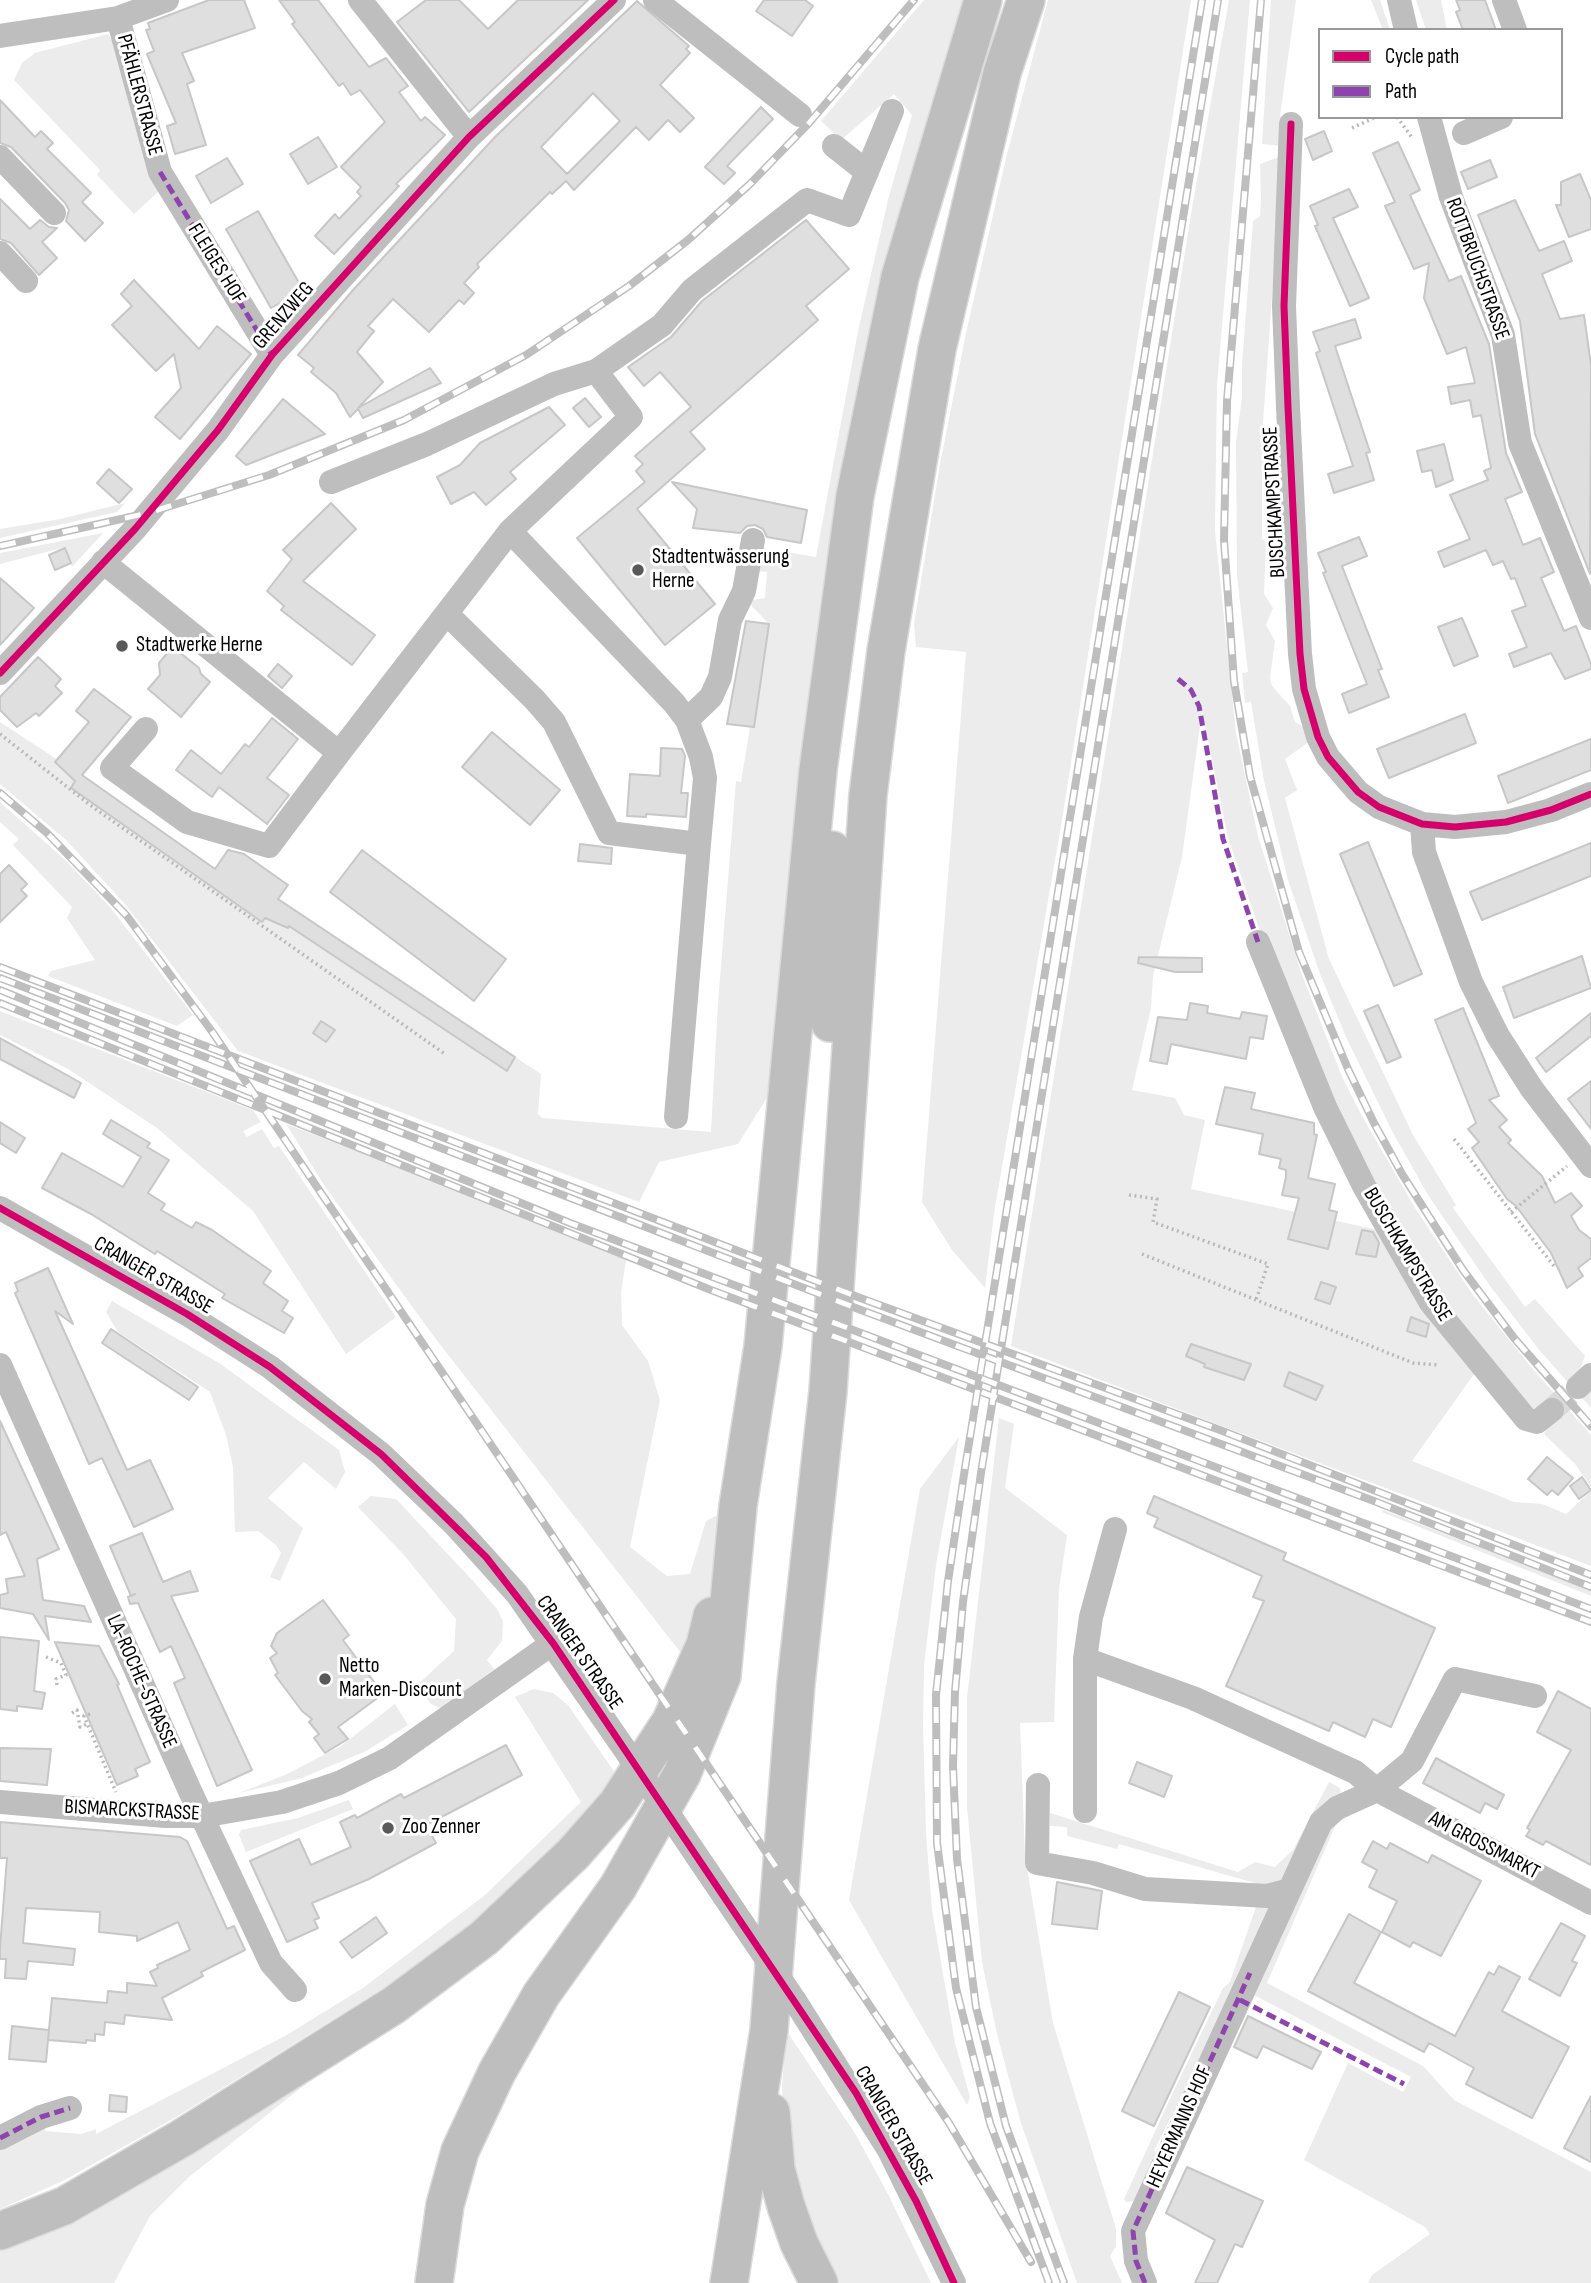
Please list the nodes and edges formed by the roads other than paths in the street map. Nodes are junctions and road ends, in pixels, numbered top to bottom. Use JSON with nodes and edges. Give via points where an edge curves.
{"nodes":[{"id":1,"x":167,"y":0,"type":"edge"},
{"id":2,"x":360,"y":0,"type":"edge"},
{"id":3,"x":614,"y":0,"type":"edge"},
{"id":4,"x":654,"y":0,"type":"edge"},
{"id":5,"x":983,"y":0,"type":"edge"},
{"id":6,"x":1026,"y":0,"type":"edge"},
{"id":7,"x":1399,"y":0,"type":"edge"},
{"id":8,"x":1504,"y":0,"type":"edge"},
{"id":9,"x":118,"y":18,"type":"junction"},
{"id":10,"x":1406,"y":28,"type":"edge"},
{"id":11,"x":1514,"y":28,"type":"edge"},
{"id":12,"x":4,"y":41,"type":"edge"},
{"id":13,"x":892,"y":111,"type":"dead end"},
{"id":14,"x":797,"y":112,"type":"dead end"},
{"id":15,"x":1430,"y":119,"type":"edge"},
{"id":16,"x":1496,"y":119,"type":"edge"},
{"id":17,"x":1291,"y":124,"type":"dead end"},
{"id":18,"x":1464,"y":133,"type":"dead end"},
{"id":19,"x":469,"y":137,"type":"junction"},
{"id":20,"x":834,"y":146,"type":"dead end"},
{"id":21,"x":0,"y":157,"type":"edge"},
{"id":22,"x":160,"y":172,"type":"joint"},
{"id":23,"x":867,"y":172,"type":"junction"},
{"id":24,"x":928,"y":191,"type":"junction"},
{"id":25,"x":54,"y":213,"type":"dead end"},
{"id":26,"x":0,"y":253,"type":"edge"},
{"id":27,"x":26,"y":281,"type":"dead end"},
{"id":28,"x":272,"y":355,"type":"junction"},
{"id":29,"x":596,"y":371,"type":"junction"},
{"id":30,"x":331,"y":482,"type":"dead end"},
{"id":31,"x":510,"y":531,"type":"junction"},
{"id":32,"x":753,"y":540,"type":"dead end"},
{"id":33,"x":103,"y":562,"type":"junction"},
{"id":34,"x":447,"y":614,"type":"junction"},
{"id":35,"x":1591,"y":618,"type":"edge"},
{"id":36,"x":0,"y":673,"type":"edge"},
{"id":37,"x":687,"y":720,"type":"junction"},
{"id":38,"x":146,"y":729,"type":"dead end"},
{"id":39,"x":339,"y":753,"type":"junction"},
{"id":40,"x":1591,"y":793,"type":"edge"},
{"id":41,"x":834,"y":820,"type":"junction"},
{"id":42,"x":1422,"y":824,"type":"junction"},
{"id":43,"x":699,"y":844,"type":"junction"},
{"id":44,"x":809,"y":859,"type":"junction"},
{"id":45,"x":1258,"y":942,"type":"dead end"},
{"id":46,"x":677,"y":1117,"type":"dead end"},
{"id":47,"x":1587,"y":1153,"type":"edge"},
{"id":48,"x":0,"y":1208,"type":"edge"},
{"id":49,"x":0,"y":1365,"type":"edge"},
{"id":50,"x":1552,"y":1409,"type":"tunnel mouth"},
{"id":51,"x":738,"y":1506,"type":"junction"},
{"id":52,"x":1115,"y":1529,"type":"dead end"},
{"id":53,"x":553,"y":1643,"type":"junction"},
{"id":54,"x":1085,"y":1659,"type":"junction"},
{"id":55,"x":1535,"y":1696,"type":"dead end"},
{"id":56,"x":1038,"y":1784,"type":"dead end"},
{"id":57,"x":1377,"y":1790,"type":"junction"},
{"id":58,"x":0,"y":1802,"type":"edge"},
{"id":59,"x":1085,"y":1811,"type":"dead end"},
{"id":60,"x":202,"y":1816,"type":"junction"},
{"id":61,"x":1287,"y":1891,"type":"junction"},
{"id":62,"x":1591,"y":1903,"type":"edge"},
{"id":63,"x":295,"y":1990,"type":"dead end"},
{"id":64,"x":769,"y":2030,"type":"junction"},
{"id":65,"x":70,"y":2108,"type":"dead end"},
{"id":66,"x":0,"y":2138,"type":"edge"},
{"id":67,"x":0,"y":2231,"type":"edge"},
{"id":68,"x":434,"y":2283,"type":"edge"},
{"id":69,"x":711,"y":2283,"type":"edge"},
{"id":70,"x":729,"y":2283,"type":"edge"},
{"id":71,"x":819,"y":2283,"type":"edge"},
{"id":72,"x":954,"y":2283,"type":"edge"},
{"id":73,"x":1144,"y":2283,"type":"edge"}],
"edges":[{"from":1,"to":9,"type":"street"},
{"from":2,"to":19,"type":"street"},
{"from":3,"to":19,"type":"street","name":"GRENZWEG"},
{"from":4,"to":14,"type":"street"},
{"from":5,"to":24,"type":"highway"},
{"from":6,"to":64,"type":"highway","via":[[1002,73],[937,349],[908,511],[868,794],[828,1391],[796,1683]]},
{"from":7,"to":10,"type":"street"},
{"from":8,"to":11,"type":"street"},
{"from":9,"to":12,"type":"street"},
{"from":9,"to":22,"type":"street","name":"PFÄHLERSTRASSE"},
{"from":13,"to":23,"type":"street"},
{"from":15,"to":35,"type":"street","name":"ROTTBRUCHSTRASSE","via":[[1451,197],[1503,335],[1520,443]]},
{"from":16,"to":18,"type":"street"},
{"from":17,"to":42,"type":"street","name":"BUSCHKAMPSTRASSE","via":[[1284,306],[1304,689],[1318,737],[1343,777],[1379,807]]},
{"from":19,"to":28,"type":"street","name":"GRENZWEG"},
{"from":20,"to":23,"type":"street"},
{"from":21,"to":25,"type":"street"},
{"from":22,"to":28,"type":"street","name":"FLEIGES HOF"},
{"from":23,"to":29,"type":"street","via":[[849,215],[807,200],[692,290],[662,325]]},
{"from":24,"to":41,"type":"highway","via":[[842,723]]},
{"from":24,"to":44,"type":"highway","via":[[900,277],[855,496]]},
{"from":26,"to":27,"type":"street"},
{"from":28,"to":33,"type":"street","name":"GRENZWEG","via":[[209,440]]},
{"from":29,"to":30,"type":"street","via":[[554,384],[427,444]]},
{"from":29,"to":31,"type":"street","via":[[631,417]]},
{"from":31,"to":34,"type":"street"},
{"from":31,"to":37,"type":"street"},
{"from":32,"to":37,"type":"street","via":[[744,591],[730,620],[720,677],[711,697]]},
{"from":33,"to":36,"type":"street","name":"GRENZWEG"},
{"from":33,"to":39,"type":"street"},
{"from":34,"to":39,"type":"street"},
{"from":34,"to":43,"type":"street","via":[[554,722],[609,833]]},
{"from":37,"to":43,"type":"street","via":[[705,778]]},
{"from":38,"to":39,"type":"street","via":[[112,768],[187,822],[269,846]]},
{"from":40,"to":42,"type":"street","via":[[1506,822],[1455,827]]},
{"from":41,"to":44,"type":"street"},
{"from":41,"to":69,"type":"highway","via":[[827,1110],[794,1540],[736,2104]]},
{"from":42,"to":47,"type":"street","via":[[1424,852],[1471,982],[1498,1036],[1532,1089]]},
{"from":43,"to":46,"type":"street"},
{"from":44,"to":51,"type":"highway","via":[[763,1346]]},
{"from":45,"to":50,"type":"street","name":"BUSCHKAMPSTRASSE","via":[[1299,1046],[1364,1186],[1431,1303],[1525,1419],[1537,1422]]},
{"from":48,"to":53,"type":"street","name":"CRANGER STRASSE","via":[[197,1321],[327,1409],[407,1477],[478,1548]]},
{"from":49,"to":60,"type":"street","name":"LA-ROCHE-STRASSE"},
{"from":51,"to":67,"type":"highway","via":[[705,1645],[671,1721],[617,1804],[573,1854],[484,1938],[394,2005],[64,2206]]},
{"from":51,"to":68,"type":"highway","via":[[722,1676],[682,1774],[618,1887],[541,1995],[497,2072],[460,2151],[445,2205]]},
{"from":52,"to":54,"type":"street","via":[[1091,1617]]},
{"from":53,"to":60,"type":"street","name":"BISMARCKSTRASSE","via":[[363,1773],[282,1802]]},
{"from":53,"to":72,"type":"street","name":"CRANGER STRASSE","bridge":true,"via":[[795,2001],[889,2150]]},
{"from":54,"to":57,"type":"street","name":"AM GROSSMARKT","via":[[1193,1698],[1354,1772]]},
{"from":54,"to":59,"type":"street"},
{"from":55,"to":57,"type":"street","name":"HEYERMANNS HOF","via":[[1455,1678],[1412,1761]]},
{"from":56,"to":61,"type":"street","via":[[1037,1863],[1093,1872],[1145,1889],[1267,1896]]},
{"from":57,"to":61,"type":"street","name":"HEYERMANNS HOF","via":[[1337,1808],[1321,1822]]},
{"from":57,"to":62,"type":"street","name":"AM GROSSMARKT"},
{"from":58,"to":60,"type":"street","name":"BISMARCKSTRASSE"},
{"from":60,"to":63,"type":"street","name":"LA-ROCHE-STRASSE","via":[[271,1963]]},
{"from":61,"to":73,"type":"street","name":"HEYERMANNS HOF","via":[[1133,2231]]},
{"from":64,"to":70,"type":"highway"},
{"from":64,"to":71,"type":"highway","via":[[776,2169],[799,2243]]},
{"from":65,"to":66,"type":"street"}]}
